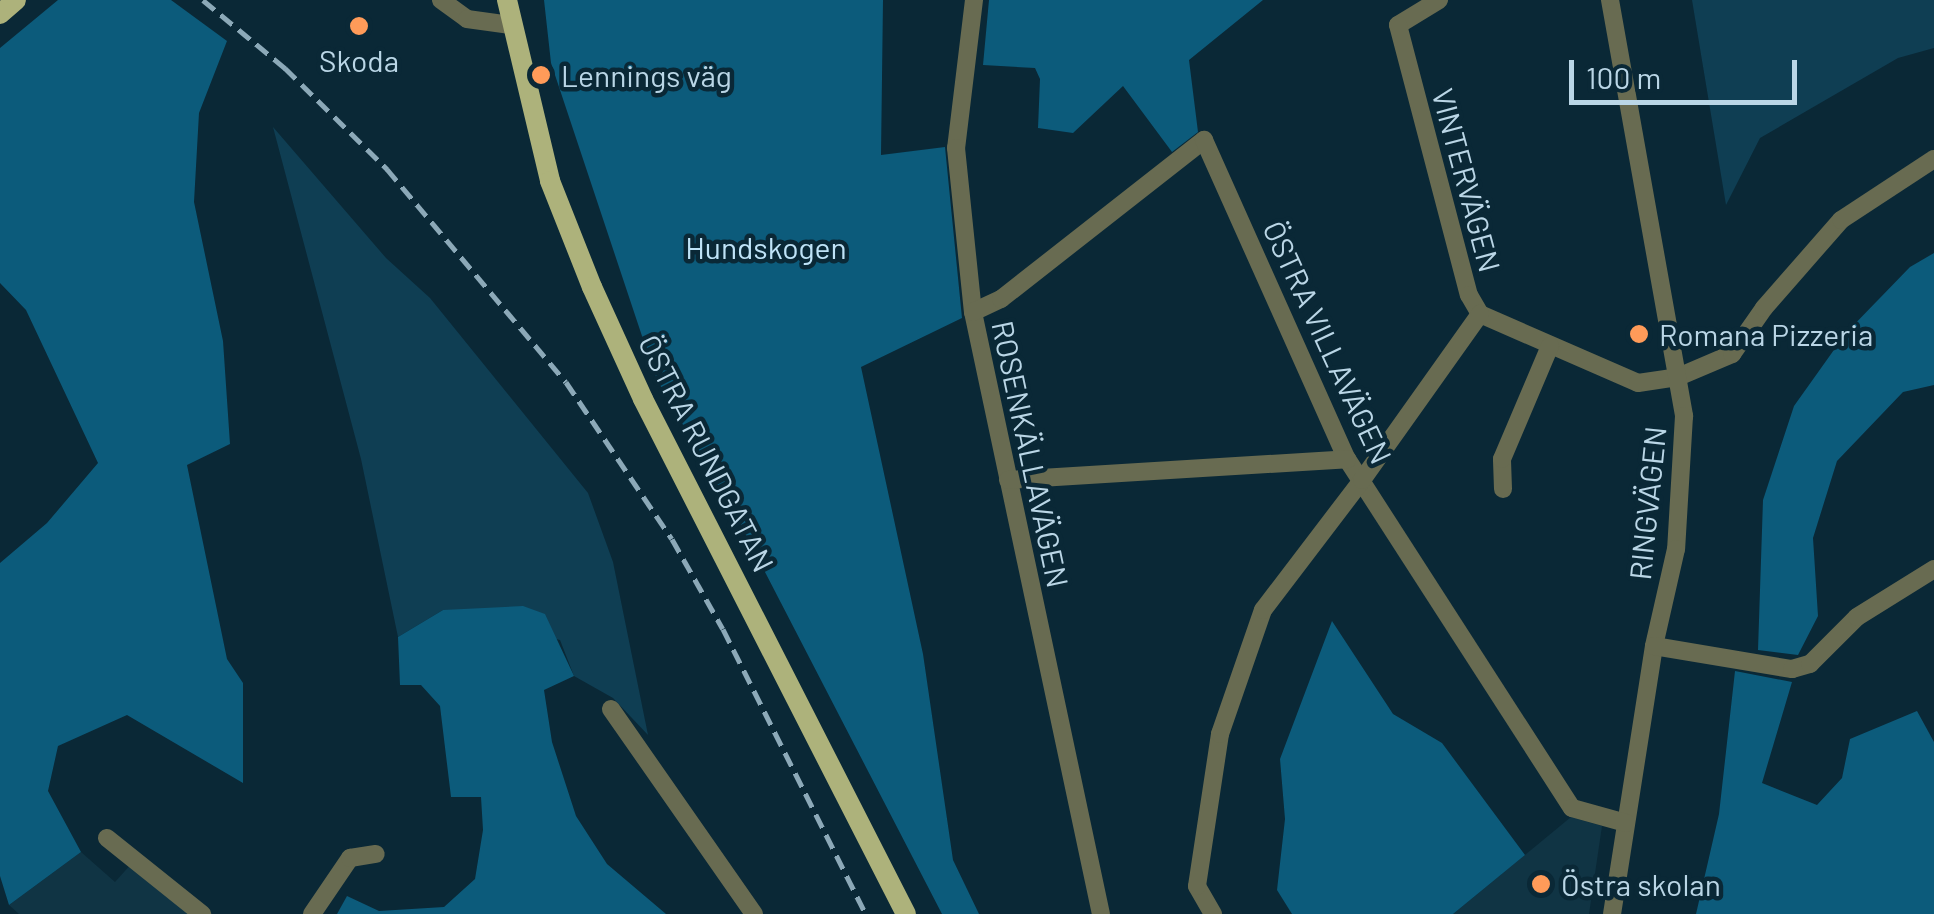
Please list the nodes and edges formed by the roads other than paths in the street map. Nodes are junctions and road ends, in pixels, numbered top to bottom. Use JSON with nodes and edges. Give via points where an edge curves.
{"nodes":[{"id":1,"x":16,"y":0,"type":"edge"},
{"id":2,"x":441,"y":0,"type":"edge"},
{"id":3,"x":507,"y":0,"type":"edge"},
{"id":4,"x":974,"y":0,"type":"edge"},
{"id":5,"x":1439,"y":0,"type":"edge"},
{"id":6,"x":1610,"y":0,"type":"edge"},
{"id":7,"x":0,"y":14,"type":"edge"},
{"id":8,"x":511,"y":25,"type":"junction"},
{"id":9,"x":1934,"y":159,"type":"edge"},
{"id":10,"x":973,"y":312,"type":"junction"},
{"id":11,"x":1480,"y":314,"type":"junction"},
{"id":12,"x":1550,"y":346,"type":"junction"},
{"id":13,"x":1678,"y":377,"type":"junction"},
{"id":14,"x":1347,"y":459,"type":"junction"},
{"id":15,"x":1008,"y":480,"type":"junction"},
{"id":16,"x":1362,"y":480,"type":"junction"},
{"id":17,"x":1502,"y":489,"type":"dead end"},
{"id":18,"x":1934,"y":570,"type":"edge"},
{"id":19,"x":1654,"y":646,"type":"junction"},
{"id":20,"x":612,"y":709,"type":"dead end"},
{"id":21,"x":1626,"y":823,"type":"junction"},
{"id":22,"x":108,"y":838,"type":"dead end"},
{"id":23,"x":376,"y":854,"type":"dead end"},
{"id":24,"x":202,"y":914,"type":"edge"},
{"id":25,"x":312,"y":914,"type":"edge"},
{"id":26,"x":754,"y":914,"type":"edge"},
{"id":27,"x":906,"y":914,"type":"edge"},
{"id":28,"x":1101,"y":914,"type":"edge"},
{"id":29,"x":1213,"y":914,"type":"edge"},
{"id":30,"x":1612,"y":914,"type":"edge"}],
"edges":[{"from":1,"to":7,"type":"main road"},
{"from":2,"to":8,"type":"street","via":[[467,19]]},
{"from":3,"to":8,"type":"main road","name":"ÖSTRA RUNDGATAN"},
{"from":4,"to":10,"type":"street","name":"ROSENKÄLLAVÄGEN","via":[[956,148]]},
{"from":5,"to":11,"type":"street","name":"VINTERVÄGEN","via":[[1398,25],[1469,296]]},
{"from":6,"to":13,"type":"street","name":"RINGVÄGEN"},
{"from":8,"to":27,"type":"main road","name":"ÖSTRA RUNDGATAN","via":[[550,182],[592,288],[642,399]]},
{"from":9,"to":13,"type":"street","via":[[1841,220],[1732,354]]},
{"from":10,"to":14,"type":"street","name":"ÖSTRA VILLAVÄGEN","via":[[1000,299],[1204,140]]},
{"from":10,"to":15,"type":"street","name":"ROSENKÄLLAVÄGEN"},
{"from":11,"to":12,"type":"street","name":"VINTERVÄGEN"},
{"from":11,"to":16,"type":"street"},
{"from":12,"to":13,"type":"street","name":"VINTERVÄGEN","via":[[1638,383]]},
{"from":12,"to":17,"type":"street","via":[[1502,459]]},
{"from":13,"to":19,"type":"street","name":"RINGVÄGEN","via":[[1684,416],[1680,505]]},
{"from":14,"to":15,"type":"street"},
{"from":14,"to":16,"type":"street","name":"ÖSTRA VILLAVÄGEN"},
{"from":15,"to":28,"type":"street","name":"ROSENKÄLLAVÄGEN"},
{"from":16,"to":21,"type":"street","name":"ÖSTRA VILLAVÄGEN","via":[[1572,808]]},
{"from":16,"to":29,"type":"street","via":[[1262,610],[1220,734],[1197,886]]},
{"from":18,"to":19,"type":"street","via":[[1856,617],[1810,664],[1792,669]]},
{"from":19,"to":21,"type":"street","name":"RINGVÄGEN"},
{"from":20,"to":26,"type":"street"},
{"from":21,"to":30,"type":"street","name":"RINGVÄGEN"},
{"from":22,"to":24,"type":"street"},
{"from":23,"to":25,"type":"street","via":[[350,858]]}]}
